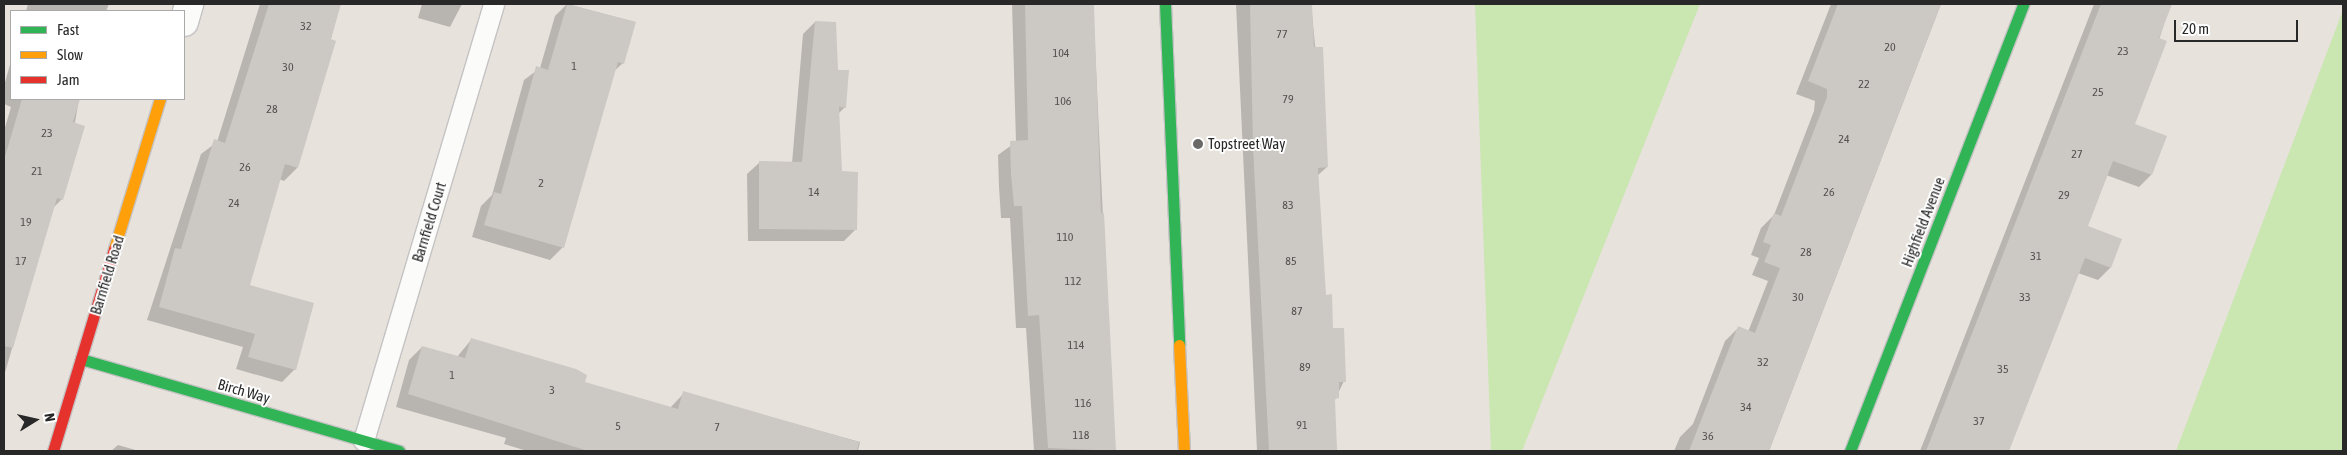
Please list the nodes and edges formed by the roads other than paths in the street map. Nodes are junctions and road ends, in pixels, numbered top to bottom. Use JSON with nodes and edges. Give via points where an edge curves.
{"nodes":[{"id":1,"x":189,"y":4,"type":"edge"},
{"id":2,"x":494,"y":4,"type":"edge"},
{"id":3,"x":1165,"y":4,"type":"edge"},
{"id":4,"x":2023,"y":4,"type":"edge"},
{"id":5,"x":185,"y":18,"type":"edge"},
{"id":6,"x":160,"y":100,"type":"edge"},
{"id":7,"x":81,"y":359,"type":"junction"},
{"id":8,"x":364,"y":440,"type":"junction"},
{"id":9,"x":53,"y":451,"type":"edge"},
{"id":10,"x":399,"y":451,"type":"edge"},
{"id":11,"x":1184,"y":451,"type":"edge"},
{"id":12,"x":1850,"y":451,"type":"edge"}],
"edges":[{"from":1,"to":5,"type":"street"},
{"from":2,"to":8,"type":"lane","name":"Barnfield Court"},
{"from":3,"to":11,"type":"street"},
{"from":4,"to":12,"type":"street","name":"Highfield Avenue"},
{"from":6,"to":7,"type":"street","name":"Barnfield Road"},
{"from":7,"to":8,"type":"street","name":"Birch Way"},
{"from":7,"to":9,"type":"street","name":"Barnfield Road"},
{"from":8,"to":10,"type":"street","name":"Birch Way"}]}
